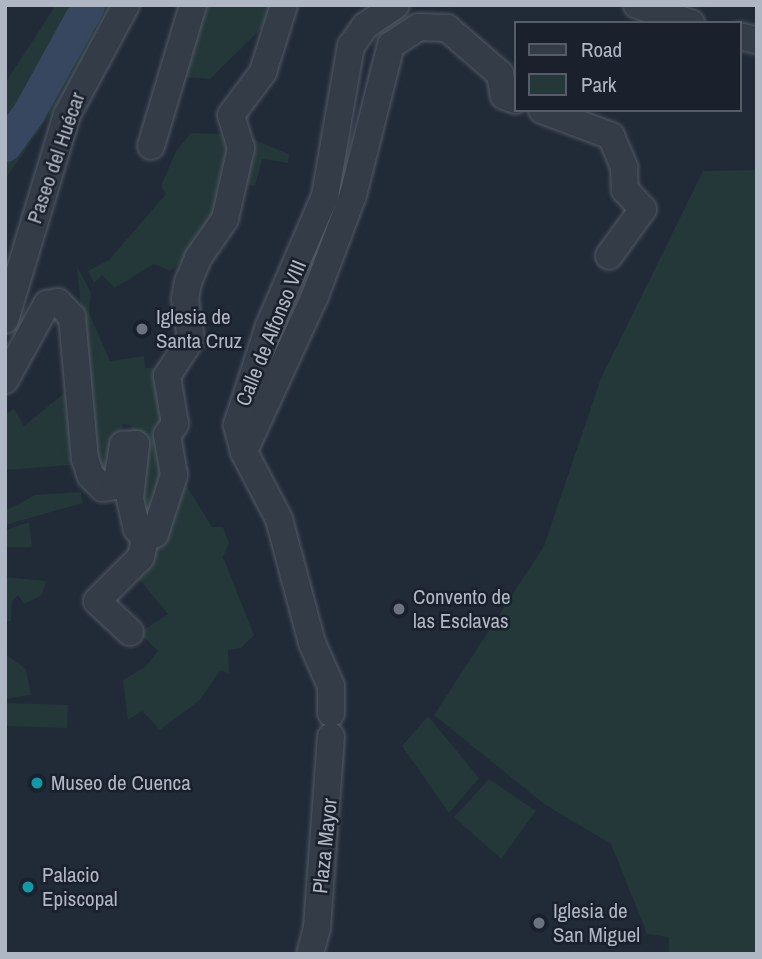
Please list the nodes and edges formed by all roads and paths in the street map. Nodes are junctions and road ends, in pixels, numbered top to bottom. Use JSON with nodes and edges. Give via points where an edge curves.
{"nodes":[{"id":1,"x":126,"y":5,"type":"edge"},
{"id":2,"x":194,"y":5,"type":"edge"},
{"id":3,"x":284,"y":5,"type":"edge"},
{"id":4,"x":396,"y":5,"type":"edge"},
{"id":5,"x":637,"y":5,"type":"edge"},
{"id":6,"x":685,"y":21,"type":"edge"},
{"id":7,"x":510,"y":98,"type":"edge"},
{"id":8,"x":547,"y":112,"type":"edge"},
{"id":9,"x":151,"y":146,"type":"dead end"},
{"id":10,"x":610,"y":256,"type":"dead end"},
{"id":11,"x":5,"y":320,"type":"edge"},
{"id":12,"x":5,"y":380,"type":"edge"},
{"id":13,"x":244,"y":452,"type":"junction"},
{"id":14,"x":145,"y":538,"type":"junction"},
{"id":15,"x":130,"y":632,"type":"dead end"},
{"id":16,"x":331,"y":725,"type":"joint"},
{"id":17,"x":310,"y":954,"type":"edge"}],
"edges":[{"from":1,"to":11,"type":"street","name":"Paseo del Huécar","via":[[66,115]]},
{"from":2,"to":9,"type":"street"},
{"from":3,"to":14,"type":"street","via":[[262,72],[231,115],[241,148],[225,219],[198,258],[188,282],[185,299],[191,339],[167,376],[175,424],[167,435],[174,475],[155,534]]},
{"from":4,"to":13,"type":"street","name":"Calle de Alfonso VIII","via":[[365,26],[351,46],[325,196],[269,326],[238,415],[237,434]]},
{"from":5,"to":6,"type":"street"},
{"from":7,"to":13,"type":"street","via":[[500,74],[447,28],[419,27],[391,45],[353,195],[315,296],[259,410]]},
{"from":8,"to":10,"type":"street","via":[[611,136],[624,167],[625,190],[643,209]]},
{"from":12,"to":14,"type":"street","via":[[47,304],[58,302],[72,317],[85,459],[91,476],[103,488],[116,486],[124,445],[136,444],[130,499],[137,529]]},
{"from":13,"to":16,"type":"street","name":"Calle de Alfonso VIII","via":[[279,519],[312,642],[331,686]]},
{"from":14,"to":15,"type":"street","via":[[141,557],[97,601]]},
{"from":16,"to":17,"type":"street","name":"Plaza Mayor","via":[[317,927]]}]}
